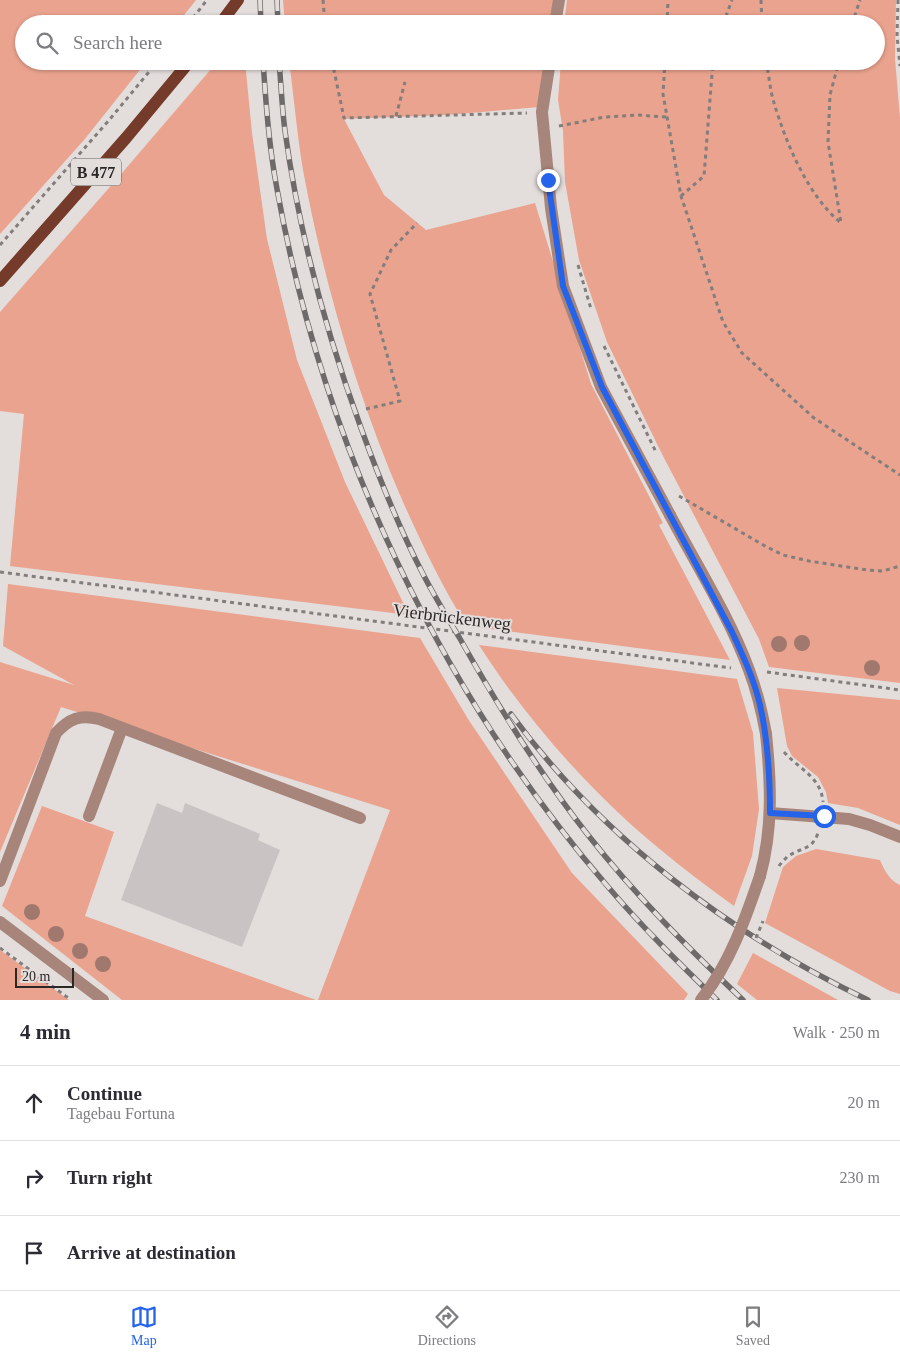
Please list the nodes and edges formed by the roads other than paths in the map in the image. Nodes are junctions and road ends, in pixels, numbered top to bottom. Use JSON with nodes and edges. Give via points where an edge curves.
{"nodes":[{"id":1,"x":238,"y":0,"type":"edge"},
{"id":2,"x":559,"y":0,"type":"edge"},
{"id":3,"x":227,"y":15,"type":"edge"},
{"id":4,"x":556,"y":15,"type":"edge"},
{"id":5,"x":183,"y":70,"type":"edge"},
{"id":6,"x":549,"y":70,"type":"edge"},
{"id":7,"x":0,"y":281,"type":"edge"},
{"id":8,"x":122,"y":728,"type":"junction"},
{"id":9,"x":770,"y":813,"type":"junction"},
{"id":10,"x":89,"y":816,"type":"dead end"},
{"id":11,"x":360,"y":818,"type":"dead end"},
{"id":12,"x":900,"y":838,"type":"edge"},
{"id":13,"x":0,"y":881,"type":"edge"},
{"id":14,"x":0,"y":922,"type":"edge"},
{"id":15,"x":104,"y":1000,"type":"edge"},
{"id":16,"x":701,"y":1000,"type":"edge"}],
"edges":[{"from":1,"to":3,"type":"main road"},
{"from":2,"to":4,"type":"street"},
{"from":5,"to":7,"type":"main road","number":"B 477"},
{"from":6,"to":9,"type":"street","bridge":true,"via":[[542,112],[551,208],[563,286],[602,387],[746,662],[760,703],[766,734]]},
{"from":8,"to":10,"type":"street"},
{"from":8,"to":11,"type":"street"},
{"from":8,"to":13,"type":"street","via":[[81,716],[71,719],[56,733]]},
{"from":9,"to":12,"type":"street","via":[[849,819]]},
{"from":9,"to":16,"type":"street","bridge":true,"via":[[765,858],[735,944]]},
{"from":14,"to":15,"type":"street"}]}
